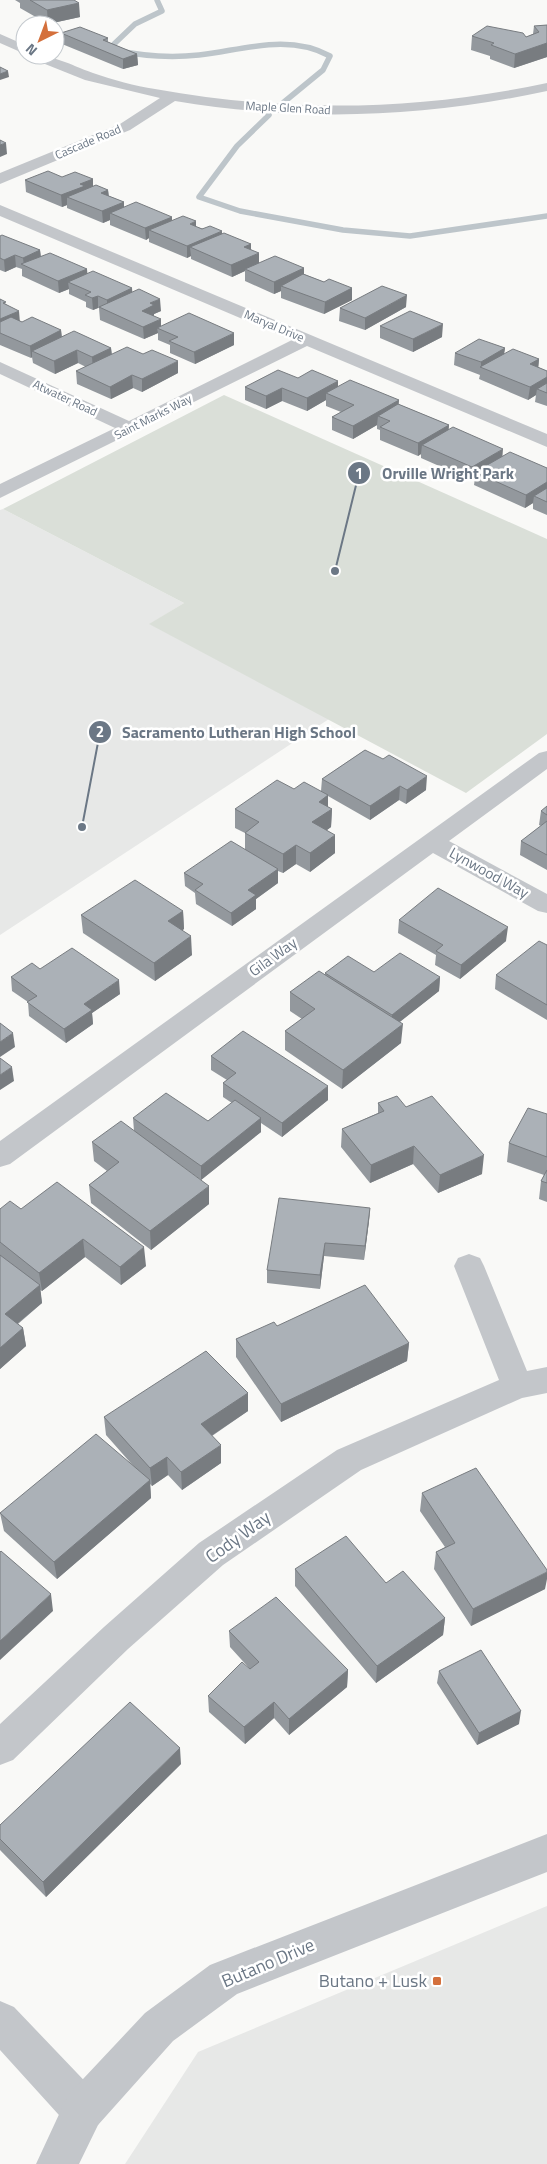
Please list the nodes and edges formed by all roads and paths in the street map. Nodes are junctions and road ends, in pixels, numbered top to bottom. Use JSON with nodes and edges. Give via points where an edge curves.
{"nodes":[{"id":1,"x":0,"y":38,"type":"edge"},
{"id":2,"x":15,"y":45,"type":"edge"},
{"id":3,"x":60,"y":65,"type":"edge"},
{"id":4,"x":547,"y":87,"type":"edge"},
{"id":5,"x":172,"y":97,"type":"junction"},
{"id":6,"x":0,"y":179,"type":"edge"},
{"id":7,"x":0,"y":210,"type":"edge"},
{"id":8,"x":306,"y":340,"type":"junction"},
{"id":9,"x":0,"y":367,"type":"edge"},
{"id":10,"x":130,"y":428,"type":"junction"},
{"id":11,"x":547,"y":442,"type":"edge"},
{"id":12,"x":0,"y":492,"type":"edge"},
{"id":13,"x":547,"y":758,"type":"edge"},
{"id":14,"x":432,"y":842,"type":"junction"},
{"id":15,"x":547,"y":905,"type":"edge"},
{"id":16,"x":0,"y":1156,"type":"edge"},
{"id":17,"x":470,"y":1266,"type":"dead end"},
{"id":18,"x":532,"y":1383,"type":"edge"},
{"id":19,"x":0,"y":1748,"type":"edge"},
{"id":20,"x":547,"y":1852,"type":"edge"},
{"id":21,"x":0,"y":2021,"type":"edge"},
{"id":22,"x":82,"y":2110,"type":"junction"},
{"id":23,"x":57,"y":2164,"type":"edge"}],
"edges":[{"from":1,"to":2,"type":"street"},
{"from":3,"to":5,"type":"street","name":"Maple Glen Road"},
{"from":4,"to":5,"type":"street","name":"Maple Glen Road","via":[[498,98],[393,110],[268,108]]},
{"from":5,"to":6,"type":"street","name":"Cascade Road","via":[[125,127]]},
{"from":7,"to":8,"type":"street","name":"Maryal Drive"},
{"from":8,"to":10,"type":"street","name":"Saint Marks Way"},
{"from":8,"to":11,"type":"street","name":"Maryal Drive"},
{"from":9,"to":10,"type":"street","name":"Atwater Road"},
{"from":10,"to":12,"type":"street","name":"Saint Marks Way"},
{"from":13,"to":14,"type":"street","name":"Gila Way"},
{"from":14,"to":15,"type":"street","name":"Lynwood Way"},
{"from":14,"to":16,"type":"street","name":"Gila Way"},
{"from":17,"to":18,"type":"street","name":"Cody Way"},
{"from":18,"to":19,"type":"street","name":"Cody Way","via":[[349,1460],[212,1554],[116,1638]]},
{"from":20,"to":22,"type":"street","name":"Butano Drive","via":[[224,1979],[158,2027]]},
{"from":21,"to":22,"type":"street"},
{"from":22,"to":23,"type":"street","name":"Butano Drive"}]}
